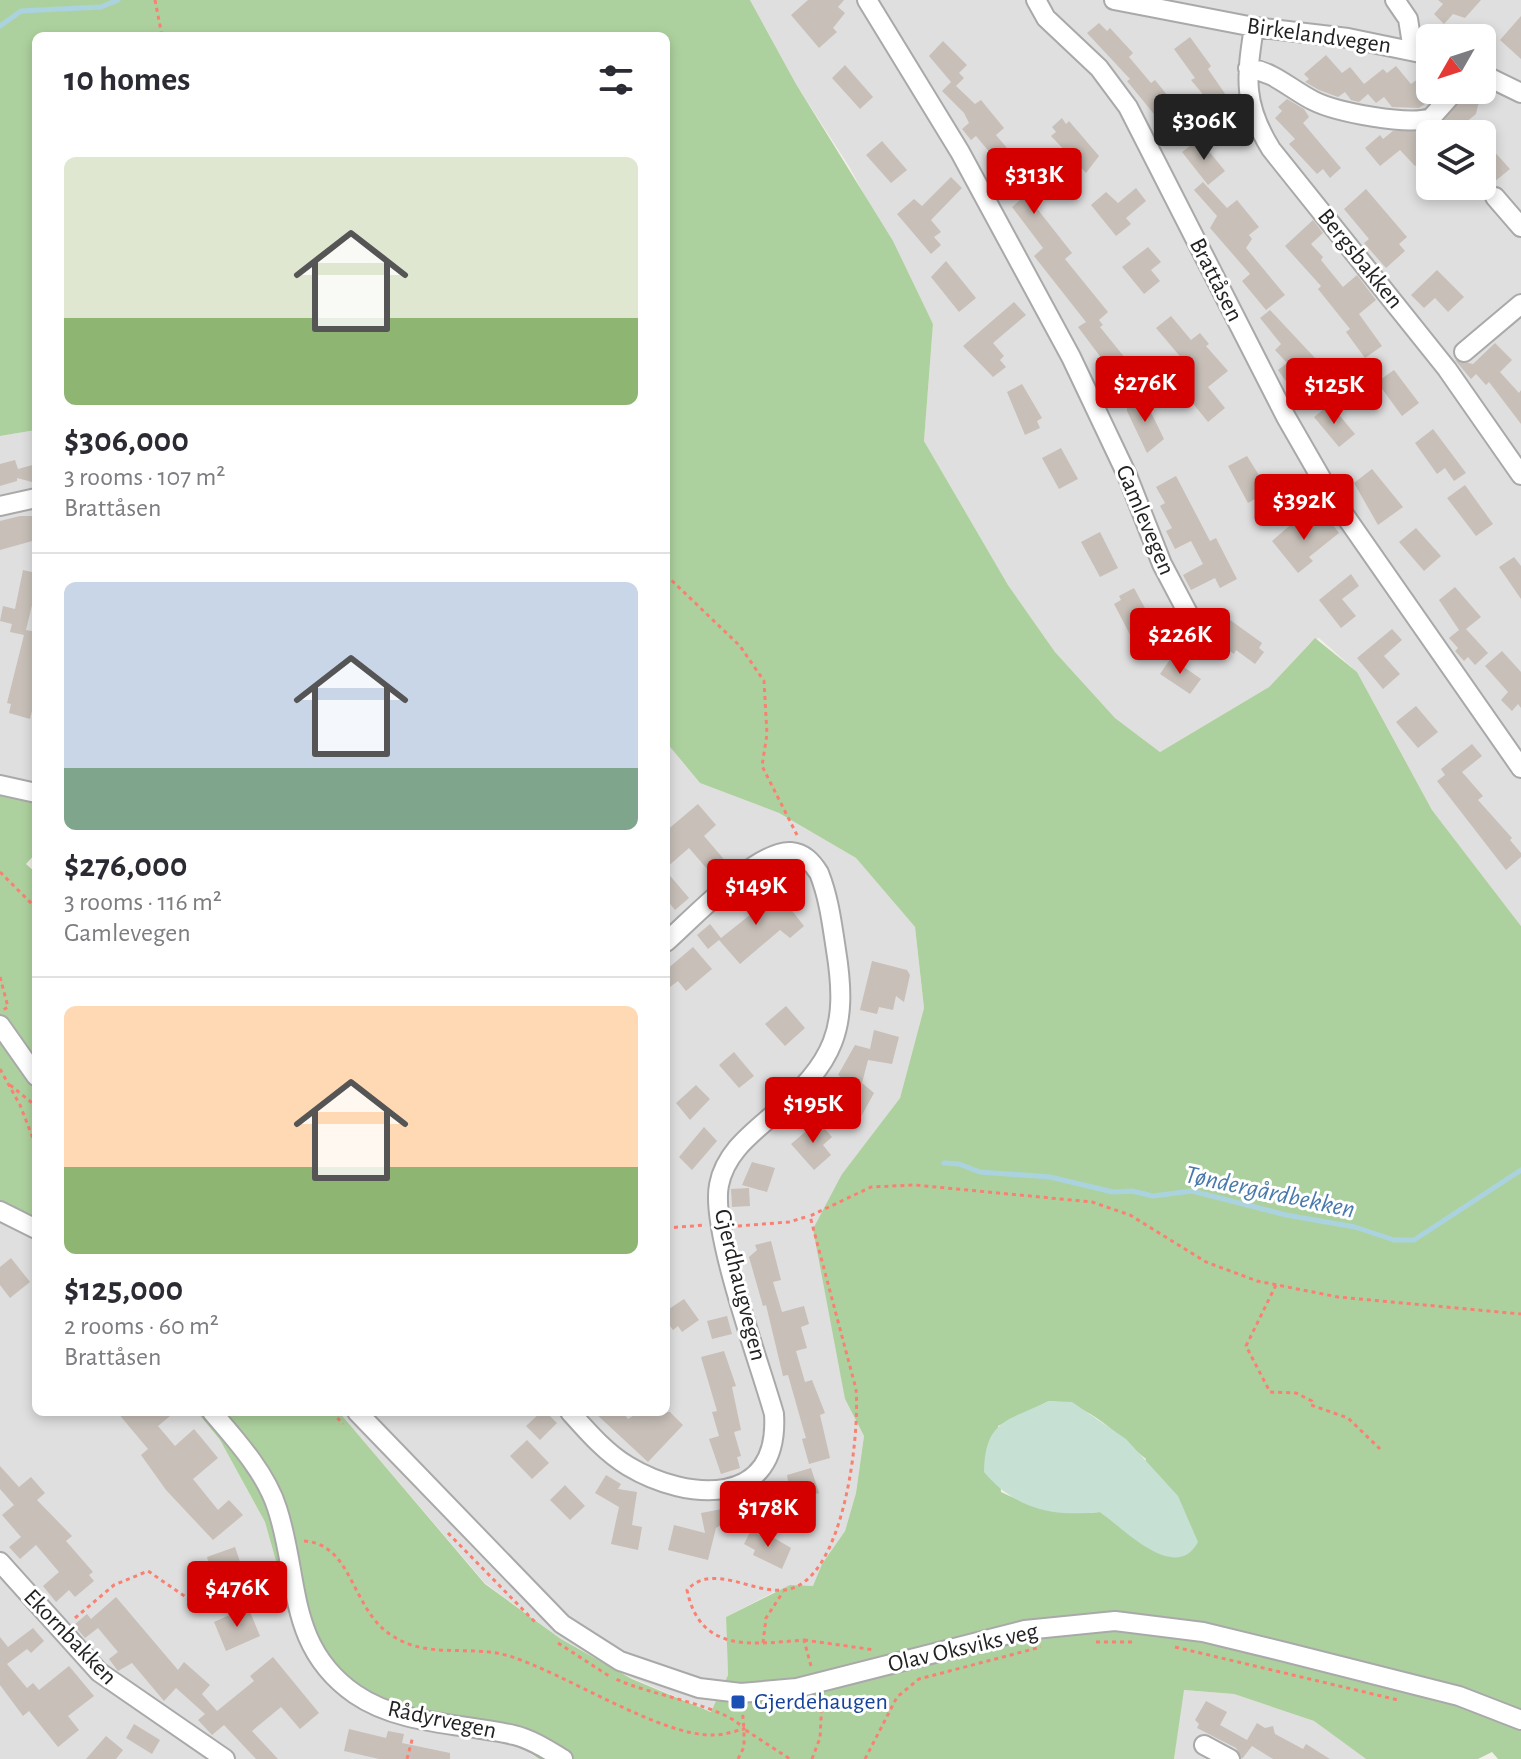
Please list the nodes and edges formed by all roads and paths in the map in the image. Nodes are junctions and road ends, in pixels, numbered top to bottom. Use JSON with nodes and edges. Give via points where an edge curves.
{"nodes":[{"id":1,"x":155,"y":0,"type":"edge"},
{"id":2,"x":867,"y":0,"type":"edge"},
{"id":3,"x":1036,"y":0,"type":"edge"},
{"id":4,"x":1114,"y":0,"type":"edge"},
{"id":5,"x":1395,"y":0,"type":"edge"},
{"id":6,"x":1254,"y":27,"type":"junction"},
{"id":7,"x":161,"y":32,"type":"edge"},
{"id":8,"x":1416,"y":40,"type":"edge"},
{"id":9,"x":1416,"y":52,"type":"edge"},
{"id":10,"x":1248,"y":68,"type":"junction"},
{"id":11,"x":1496,"y":81,"type":"edge"},
{"id":12,"x":1521,"y":93,"type":"edge"},
{"id":13,"x":1444,"y":104,"type":"edge"},
{"id":14,"x":1496,"y":198,"type":"edge"},
{"id":15,"x":1521,"y":227,"type":"edge"},
{"id":16,"x":1521,"y":304,"type":"edge"},
{"id":17,"x":1464,"y":352,"type":"dead end"},
{"id":18,"x":1521,"y":475,"type":"edge"},
{"id":19,"x":32,"y":499,"type":"edge"},
{"id":20,"x":0,"y":506,"type":"edge"},
{"id":21,"x":670,"y":579,"type":"edge"},
{"id":22,"x":1191,"y":619,"type":"dead end"},
{"id":23,"x":1521,"y":768,"type":"edge"},
{"id":24,"x":0,"y":785,"type":"edge"},
{"id":25,"x":32,"y":792,"type":"edge"},
{"id":26,"x":810,"y":860,"type":"junction"},
{"id":27,"x":0,"y":872,"type":"edge"},
{"id":28,"x":32,"y":904,"type":"edge"},
{"id":29,"x":670,"y":939,"type":"edge"},
{"id":30,"x":0,"y":977,"type":"edge"},
{"id":31,"x":0,"y":1012,"type":"edge"},
{"id":32,"x":0,"y":1025,"type":"edge"},
{"id":33,"x":0,"y":1069,"type":"edge"},
{"id":34,"x":32,"y":1070,"type":"edge"},
{"id":35,"x":10,"y":1085,"type":"junction"},
{"id":36,"x":32,"y":1103,"type":"edge"},
{"id":37,"x":32,"y":1137,"type":"edge"},
{"id":38,"x":0,"y":1211,"type":"edge"},
{"id":39,"x":32,"y":1227,"type":"edge"},
{"id":40,"x":1276,"y":1285,"type":"junction"},
{"id":41,"x":1521,"y":1314,"type":"edge"},
{"id":42,"x":215,"y":1416,"type":"edge"},
{"id":43,"x":336,"y":1416,"type":"edge"},
{"id":44,"x":361,"y":1416,"type":"edge"},
{"id":45,"x":574,"y":1416,"type":"edge"},
{"id":46,"x":353,"y":1434,"type":"dead end"},
{"id":47,"x":1380,"y":1449,"type":"dead end"},
{"id":48,"x":734,"y":1487,"type":"junction"},
{"id":49,"x":438,"y":1522,"type":"dead end"},
{"id":50,"x":764,"y":1524,"type":"dead end"},
{"id":51,"x":285,"y":1540,"type":"junction"},
{"id":52,"x":0,"y":1562,"type":"edge"},
{"id":53,"x":291,"y":1582,"type":"junction"},
{"id":54,"x":784,"y":1590,"type":"junction"},
{"id":55,"x":540,"y":1628,"type":"dead end"},
{"id":56,"x":61,"y":1631,"type":"junction"},
{"id":57,"x":550,"y":1638,"type":"dead end"},
{"id":58,"x":804,"y":1640,"type":"junction"},
{"id":59,"x":1095,"y":1642,"type":"dead end"},
{"id":60,"x":1150,"y":1642,"type":"dead end"},
{"id":61,"x":763,"y":1643,"type":"junction"},
{"id":62,"x":1053,"y":1645,"type":"dead end"},
{"id":63,"x":1164,"y":1645,"type":"dead end"},
{"id":64,"x":904,"y":1659,"type":"junction"},
{"id":65,"x":812,"y":1671,"type":"dead end"},
{"id":66,"x":741,"y":1693,"type":"junction"},
{"id":67,"x":822,"y":1697,"type":"dead end"},
{"id":68,"x":1406,"y":1702,"type":"dead end"},
{"id":69,"x":417,"y":1718,"type":"junction"},
{"id":70,"x":1521,"y":1720,"type":"edge"},
{"id":71,"x":744,"y":1729,"type":"junction"},
{"id":72,"x":1204,"y":1745,"type":"dead end"},
{"id":73,"x":225,"y":1759,"type":"edge"},
{"id":74,"x":407,"y":1759,"type":"edge"},
{"id":75,"x":563,"y":1759,"type":"edge"},
{"id":76,"x":738,"y":1759,"type":"edge"},
{"id":77,"x":790,"y":1759,"type":"edge"},
{"id":78,"x":812,"y":1759,"type":"edge"},
{"id":79,"x":865,"y":1759,"type":"edge"},
{"id":80,"x":1230,"y":1759,"type":"edge"}],
"edges":[{"from":1,"to":7,"type":"path"},
{"from":2,"to":22,"type":"street","name":"Gamlevegen","via":[[960,152],[1071,357]]},
{"from":3,"to":23,"type":"street","name":"Brattåsen","via":[[1046,18],[1099,68],[1128,107],[1332,497]]},
{"from":4,"to":6,"type":"street","name":"Birkelandvegen"},
{"from":5,"to":8,"type":"street"},
{"from":6,"to":9,"type":"street","name":"Birkelandvegen"},
{"from":6,"to":10,"type":"street","name":"Bergsbakken"},
{"from":10,"to":13,"type":"street","name":"Birkelandvegen","via":[[1273,74],[1324,106],[1413,120],[1431,118]]},
{"from":10,"to":18,"type":"street","name":"Bergsbakken","via":[[1253,119],[1271,149],[1447,369]]},
{"from":11,"to":12,"type":"street"},
{"from":14,"to":15,"type":"street"},
{"from":16,"to":17,"type":"street"},
{"from":19,"to":20,"type":"street"},
{"from":21,"to":26,"type":"path","via":[[740,646],[764,681],[767,734],[762,766]]},
{"from":24,"to":25,"type":"street"},
{"from":26,"to":29,"type":"street","via":[[793,852],[767,857]]},
{"from":26,"to":48,"type":"street","name":"Gjerdhaugvegen","via":[[824,886],[840,975],[837,1037],[812,1079],[738,1147],[718,1190],[721,1226],[774,1414],[772,1452],[763,1468]]},
{"from":27,"to":28,"type":"path"},
{"from":30,"to":31,"type":"path","via":[[8,1007]]},
{"from":32,"to":34,"type":"street"},
{"from":33,"to":35,"type":"path"},
{"from":35,"to":36,"type":"path"},
{"from":35,"to":37,"type":"path"},
{"from":38,"to":39,"type":"street"},
{"from":40,"to":41,"type":"path","via":[[1338,1297]]},
{"from":40,"to":47,"type":"path","via":[[1246,1346],[1270,1392],[1296,1393],[1311,1405],[1348,1418]]},
{"from":40,"to":54,"type":"path","via":[[1206,1262],[1130,1215],[1092,1202],[885,1186],[871,1187],[810,1216],[858,1413],[833,1538],[805,1584]]},
{"from":42,"to":51,"type":"street","name":"Rådyrvegen","via":[[266,1486]]},
{"from":43,"to":46,"type":"path"},
{"from":44,"to":66,"type":"street","name":"Olav Oksviks veg","via":[[526,1589],[589,1644],[661,1678]]},
{"from":45,"to":48,"type":"street","via":[[643,1475],[700,1490]]},
{"from":48,"to":50,"type":"street"},
{"from":49,"to":55,"type":"path"},
{"from":51,"to":53,"type":"street","name":"Rådyrvegen"},
{"from":51,"to":71,"type":"path","via":[[318,1542],[340,1557],[363,1609],[390,1635],[423,1650],[508,1655],[676,1728],[714,1735]]},
{"from":52,"to":56,"type":"street","name":"Ekornbakken"},
{"from":53,"to":56,"type":"path","via":[[196,1604],[148,1571],[114,1585]]},
{"from":53,"to":69,"type":"street","name":"Rådyrvegen","via":[[311,1647],[333,1676],[390,1712]]},
{"from":54,"to":61,"type":"path","via":[[766,1618]]},
{"from":54,"to":61,"type":"path","via":[[712,1577],[696,1580],[687,1590],[690,1607],[719,1638],[739,1645]]},
{"from":56,"to":73,"type":"street","name":"Ekornbakken","via":[[116,1686]]},
{"from":57,"to":71,"type":"path","via":[[630,1686],[725,1714]]},
{"from":58,"to":61,"type":"path"},
{"from":58,"to":64,"type":"path","via":[[858,1645]]},
{"from":58,"to":65,"type":"path"},
{"from":59,"to":60,"type":"path"},
{"from":62,"to":79,"type":"path","via":[[919,1679],[897,1697]]},
{"from":63,"to":68,"type":"path"},
{"from":64,"to":66,"type":"street","name":"Olav Oksviks veg","via":[[797,1688]]},
{"from":64,"to":70,"type":"street","name":"Olav Oksviks veg","via":[[1025,1630],[1115,1621],[1156,1625],[1430,1689]]},
{"from":66,"to":71,"type":"path"},
{"from":67,"to":78,"type":"path","via":[[820,1738]]},
{"from":69,"to":74,"type":"path"},
{"from":69,"to":75,"type":"street","name":"Rådyrvegen","via":[[517,1736]]},
{"from":71,"to":76,"type":"path"},
{"from":71,"to":77,"type":"path"},
{"from":72,"to":80,"type":"street"}]}
